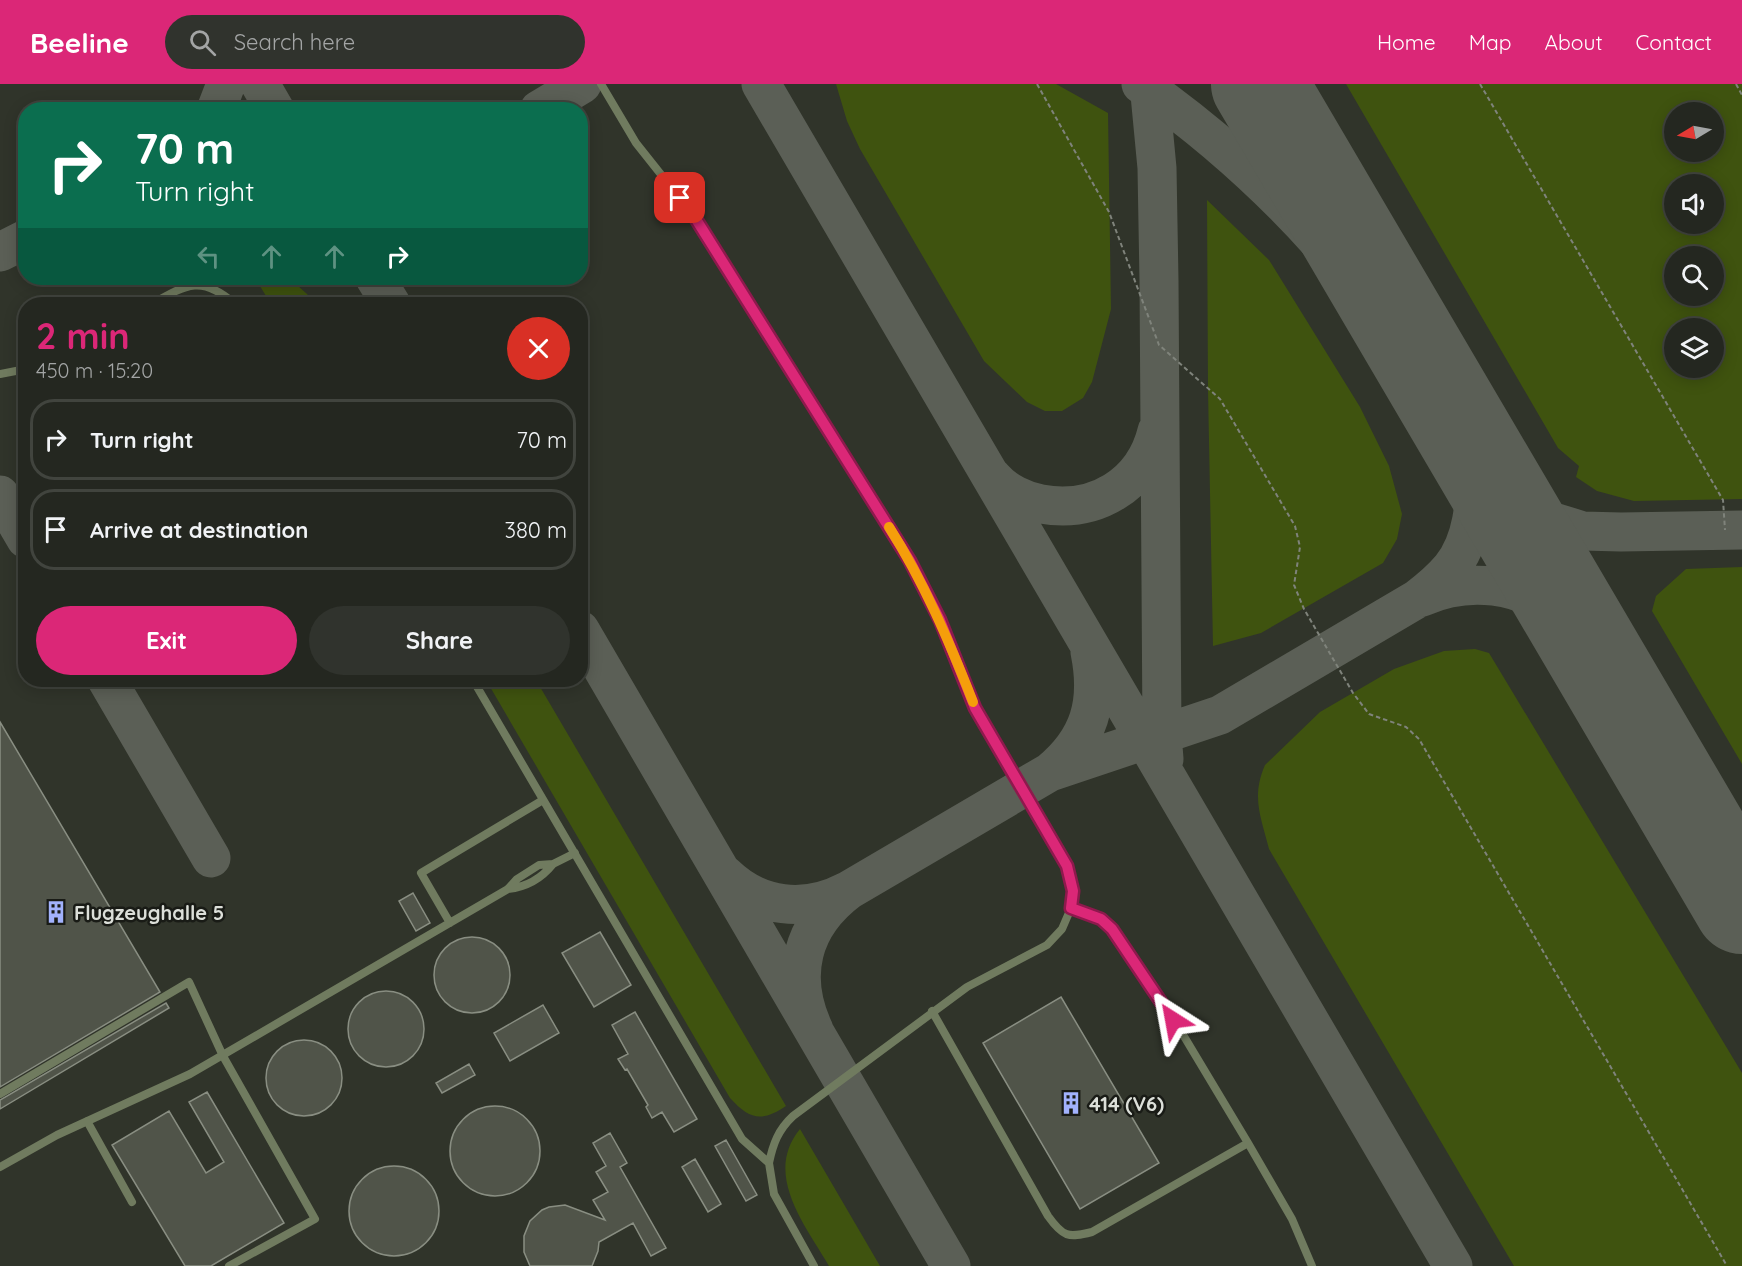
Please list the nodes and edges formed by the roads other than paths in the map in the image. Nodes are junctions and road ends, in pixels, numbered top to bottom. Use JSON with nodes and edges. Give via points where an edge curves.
{"nodes":[{"id":1,"x":601,"y":84,"type":"edge"},
{"id":2,"x":194,"y":285,"type":"edge"},
{"id":3,"x":194,"y":285,"type":"edge"},
{"id":4,"x":164,"y":297,"type":"edge"},
{"id":5,"x":227,"y":297,"type":"edge"},
{"id":6,"x":18,"y":371,"type":"edge"},
{"id":7,"x":0,"y":374,"type":"edge"},
{"id":8,"x":477,"y":687,"type":"edge"},
{"id":9,"x":543,"y":800,"type":"junction"},
{"id":10,"x":574,"y":853,"type":"junction"},
{"id":11,"x":1071,"y":908,"type":"junction"},
{"id":12,"x":450,"y":923,"type":"junction"},
{"id":13,"x":932,"y":1011,"type":"junction"},
{"id":14,"x":223,"y":1056,"type":"junction"},
{"id":15,"x":0,"y":1094,"type":"edge"},
{"id":16,"x":87,"y":1121,"type":"junction"},
{"id":17,"x":1248,"y":1143,"type":"junction"},
{"id":18,"x":769,"y":1163,"type":"junction"},
{"id":19,"x":0,"y":1167,"type":"edge"},
{"id":20,"x":132,"y":1202,"type":"dead end"},
{"id":21,"x":229,"y":1266,"type":"edge"},
{"id":22,"x":814,"y":1266,"type":"edge"},
{"id":23,"x":1312,"y":1266,"type":"edge"}],
"edges":[{"from":1,"to":11,"type":"lane","via":[[636,142],[694,216],[910,561],[940,620],[975,708],[1067,866],[1073,891]]},
{"from":2,"to":4,"type":"lane"},
{"from":3,"to":5,"type":"lane","via":[[207,286]]},
{"from":6,"to":7,"type":"lane"},
{"from":8,"to":9,"type":"lane"},
{"from":9,"to":10,"type":"lane"},
{"from":9,"to":12,"type":"lane","via":[[421,873]]},
{"from":10,"to":12,"type":"lane","via":[[553,864],[539,865],[508,889]]},
{"from":10,"to":18,"type":"lane","via":[[742,1139]]},
{"from":11,"to":13,"type":"lane","via":[[1062,929],[1047,945],[984,976]]},
{"from":11,"to":17,"type":"lane","via":[[1101,919],[1112,929],[1185,1038]]},
{"from":12,"to":14,"type":"lane"},
{"from":13,"to":17,"type":"lane","via":[[1048,1216],[1066,1235],[1092,1232]]},
{"from":13,"to":18,"type":"lane","via":[[786,1122],[774,1140]]},
{"from":14,"to":15,"type":"lane","via":[[189,982]]},
{"from":14,"to":16,"type":"lane"},
{"from":14,"to":21,"type":"lane","via":[[315,1219]]},
{"from":16,"to":19,"type":"lane"},
{"from":16,"to":20,"type":"lane"},
{"from":17,"to":23,"type":"lane","via":[[1292,1219]]},
{"from":18,"to":22,"type":"lane","via":[[774,1194]]}]}
